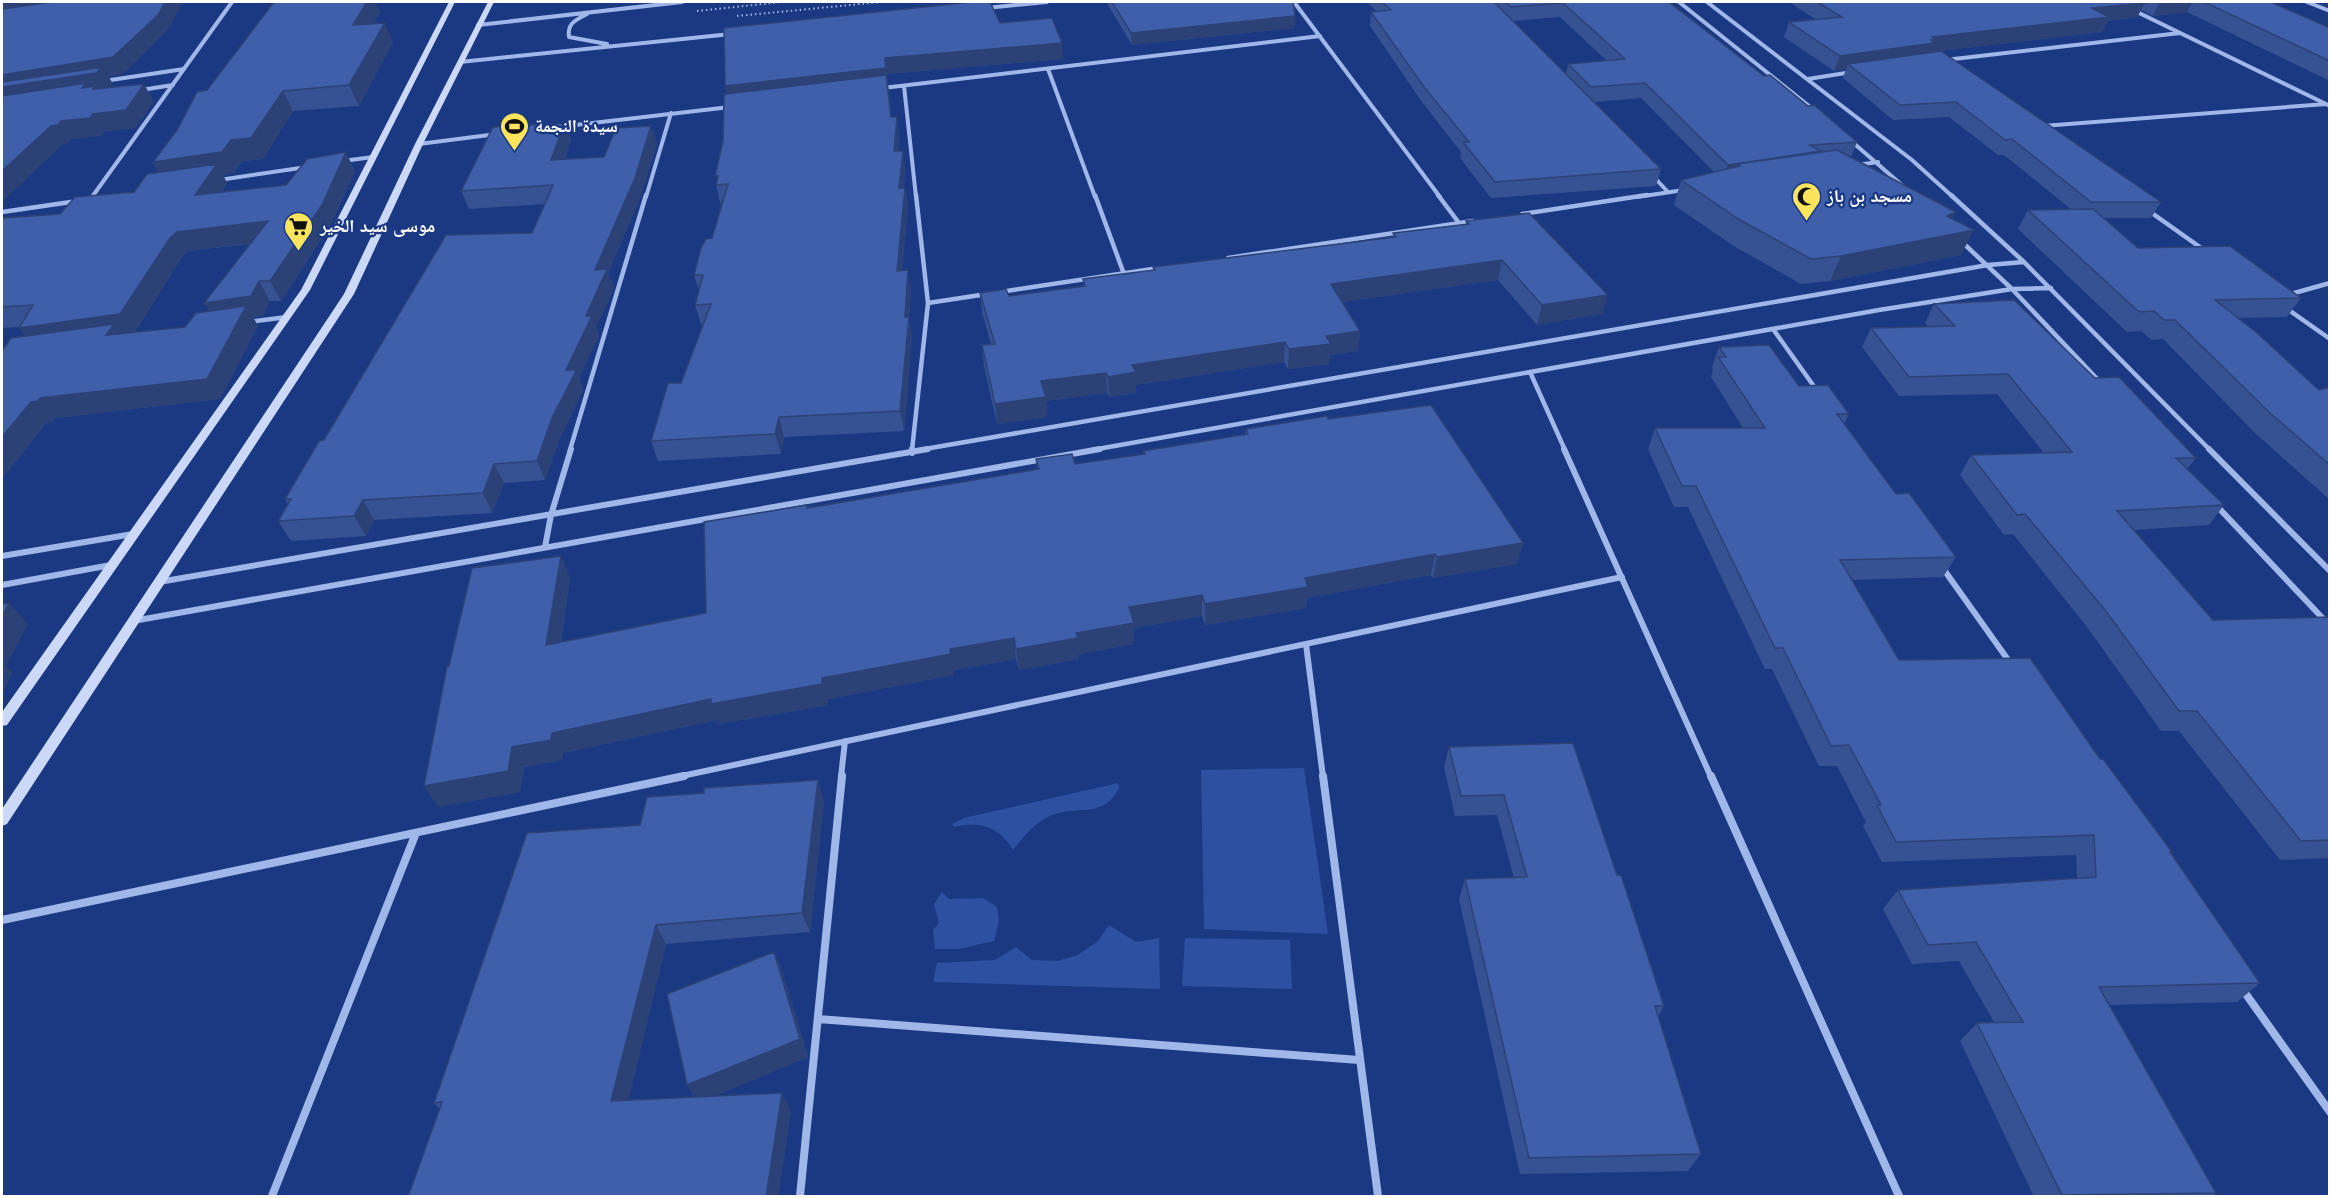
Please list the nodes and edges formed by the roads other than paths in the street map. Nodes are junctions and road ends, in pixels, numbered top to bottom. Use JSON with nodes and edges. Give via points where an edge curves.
{"nodes":[{"id":1,"x":232,"y":2,"type":"edge"},
{"id":2,"x":452,"y":2,"type":"edge"},
{"id":3,"x":491,"y":2,"type":"edge"},
{"id":4,"x":682,"y":2,"type":"edge"},
{"id":5,"x":1047,"y":2,"type":"edge"},
{"id":6,"x":1294,"y":2,"type":"edge"},
{"id":7,"x":1679,"y":2,"type":"edge"},
{"id":8,"x":1708,"y":2,"type":"edge"},
{"id":9,"x":1714,"y":2,"type":"edge"},
{"id":10,"x":2307,"y":2,"type":"edge"},
{"id":11,"x":2126,"y":7,"type":"edge"},
{"id":12,"x":977,"y":9,"type":"edge"},
{"id":13,"x":2330,"y":11,"type":"edge"},
{"id":14,"x":590,"y":12,"type":"junction"},
{"id":15,"x":478,"y":25,"type":"junction"},
{"id":16,"x":2180,"y":33,"type":"junction"},
{"id":17,"x":731,"y":34,"type":"edge"},
{"id":18,"x":1320,"y":36,"type":"junction"},
{"id":19,"x":615,"y":46,"type":"junction"},
{"id":20,"x":460,"y":62,"type":"junction"},
{"id":21,"x":1946,"y":67,"type":"edge"},
{"id":22,"x":184,"y":69,"type":"junction"},
{"id":23,"x":1048,"y":69,"type":"junction"},
{"id":24,"x":1854,"y":72,"type":"edge"},
{"id":25,"x":1808,"y":79,"type":"junction"},
{"id":26,"x":93,"y":83,"type":"edge"},
{"id":27,"x":172,"y":85,"type":"junction"},
{"id":28,"x":904,"y":86,"type":"junction"},
{"id":29,"x":881,"y":88,"type":"edge"},
{"id":30,"x":138,"y":90,"type":"edge"},
{"id":31,"x":741,"y":105,"type":"edge"},
{"id":32,"x":2328,"y":105,"type":"edge"},
{"id":33,"x":671,"y":114,"type":"junction"},
{"id":34,"x":1819,"y":114,"type":"edge"},
{"id":35,"x":2042,"y":126,"type":"edge"},
{"id":36,"x":556,"y":127,"type":"edge"},
{"id":37,"x":499,"y":134,"type":"edge"},
{"id":38,"x":1846,"y":137,"type":"edge"},
{"id":39,"x":419,"y":144,"type":"junction"},
{"id":40,"x":373,"y":157,"type":"junction"},
{"id":41,"x":338,"y":162,"type":"edge"},
{"id":42,"x":1878,"y":162,"type":"junction"},
{"id":43,"x":314,"y":165,"type":"edge"},
{"id":44,"x":1854,"y":165,"type":"edge"},
{"id":45,"x":1644,"y":167,"type":"edge"},
{"id":46,"x":208,"y":181,"type":"edge"},
{"id":47,"x":1692,"y":189,"type":"edge"},
{"id":48,"x":1668,"y":192,"type":"junction"},
{"id":49,"x":1911,"y":194,"type":"edge"},
{"id":50,"x":103,"y":197,"type":"edge"},
{"id":51,"x":91,"y":199,"type":"junction"},
{"id":52,"x":2147,"y":210,"type":"edge"},
{"id":53,"x":2,"y":212,"type":"edge"},
{"id":54,"x":1517,"y":214,"type":"edge"},
{"id":55,"x":1483,"y":220,"type":"edge"},
{"id":56,"x":1459,"y":223,"type":"junction"},
{"id":57,"x":1954,"y":234,"type":"edge"},
{"id":58,"x":2205,"y":251,"type":"edge"},
{"id":59,"x":1216,"y":260,"type":"edge"},
{"id":60,"x":2024,"y":262,"type":"junction"},
{"id":61,"x":1988,"y":266,"type":"junction"},
{"id":62,"x":1170,"y":267,"type":"edge"},
{"id":63,"x":1124,"y":274,"type":"junction"},
{"id":64,"x":2330,"y":283,"type":"edge"},
{"id":65,"x":2051,"y":288,"type":"junction"},
{"id":66,"x":2012,"y":289,"type":"junction"},
{"id":67,"x":2284,"y":296,"type":"edge"},
{"id":68,"x":928,"y":303,"type":"junction"},
{"id":69,"x":2282,"y":306,"type":"edge"},
{"id":70,"x":287,"y":317,"type":"junction"},
{"id":71,"x":241,"y":323,"type":"edge"},
{"id":72,"x":1773,"y":329,"type":"junction"},
{"id":73,"x":2330,"y":339,"type":"edge"},
{"id":74,"x":1530,"y":372,"type":"junction"},
{"id":75,"x":2110,"y":393,"type":"edge"},
{"id":76,"x":1821,"y":396,"type":"edge"},
{"id":77,"x":912,"y":453,"type":"junction"},
{"id":78,"x":2208,"y":496,"type":"edge"},
{"id":79,"x":551,"y":515,"type":"junction"},
{"id":80,"x":133,"y":534,"type":"junction"},
{"id":81,"x":545,"y":547,"type":"junction"},
{"id":82,"x":2,"y":556,"type":"edge"},
{"id":83,"x":1938,"y":561,"type":"edge"},
{"id":84,"x":111,"y":566,"type":"junction"},
{"id":85,"x":2330,"y":571,"type":"edge"},
{"id":86,"x":1622,"y":577,"type":"junction"},
{"id":87,"x":158,"y":582,"type":"junction"},
{"id":88,"x":2,"y":585,"type":"edge"},
{"id":89,"x":133,"y":621,"type":"junction"},
{"id":90,"x":2330,"y":626,"type":"edge"},
{"id":91,"x":1305,"y":644,"type":"junction"},
{"id":92,"x":2013,"y":667,"type":"edge"},
{"id":93,"x":2,"y":721,"type":"edge"},
{"id":94,"x":845,"y":741,"type":"junction"},
{"id":95,"x":2,"y":820,"type":"edge"},
{"id":96,"x":416,"y":833,"type":"junction"},
{"id":97,"x":2,"y":920,"type":"edge"},
{"id":98,"x":2240,"y":986,"type":"edge"},
{"id":99,"x":818,"y":1019,"type":"junction"},
{"id":100,"x":1359,"y":1060,"type":"junction"},
{"id":101,"x":2330,"y":1112,"type":"edge"},
{"id":102,"x":272,"y":1197,"type":"edge"},
{"id":103,"x":800,"y":1197,"type":"edge"},
{"id":104,"x":1378,"y":1197,"type":"edge"},
{"id":105,"x":1899,"y":1197,"type":"edge"}],
"edges":[{"from":1,"to":22,"type":"street"},
{"from":2,"to":40,"type":"main road"},
{"from":3,"to":15,"type":"main road"},
{"from":4,"to":14,"type":"street"},
{"from":5,"to":12,"type":"street"},
{"from":6,"to":18,"type":"street"},
{"from":7,"to":34,"type":"street"},
{"from":8,"to":9,"type":"street"},
{"from":8,"to":25,"type":"street"},
{"from":10,"to":13,"type":"street"},
{"from":11,"to":16,"type":"street"},
{"from":14,"to":15,"type":"street"},
{"from":14,"to":19,"type":"street","via":[[572,23],[569,37]]},
{"from":15,"to":20,"type":"main road"},
{"from":16,"to":21,"type":"street","via":[[1936,61]]},
{"from":16,"to":32,"type":"street"},
{"from":17,"to":19,"type":"street"},
{"from":18,"to":23,"type":"street"},
{"from":18,"to":56,"type":"street"},
{"from":19,"to":20,"type":"street"},
{"from":20,"to":39,"type":"main road"},
{"from":22,"to":26,"type":"street"},
{"from":22,"to":27,"type":"street"},
{"from":23,"to":28,"type":"street"},
{"from":23,"to":63,"type":"street"},
{"from":24,"to":25,"type":"street"},
{"from":25,"to":60,"type":"street","via":[[1912,160]]},
{"from":27,"to":30,"type":"street"},
{"from":27,"to":51,"type":"street"},
{"from":28,"to":29,"type":"street"},
{"from":28,"to":68,"type":"street"},
{"from":31,"to":33,"type":"street"},
{"from":32,"to":35,"type":"street"},
{"from":33,"to":36,"type":"street"},
{"from":33,"to":79,"type":"street"},
{"from":37,"to":39,"type":"street"},
{"from":38,"to":42,"type":"street"},
{"from":39,"to":87,"type":"main road","via":[[349,294]]},
{"from":40,"to":41,"type":"street"},
{"from":40,"to":70,"type":"main road","via":[[305,290]]},
{"from":42,"to":44,"type":"street"},
{"from":42,"to":49,"type":"street"},
{"from":43,"to":46,"type":"street"},
{"from":45,"to":48,"type":"street"},
{"from":47,"to":48,"type":"street"},
{"from":48,"to":54,"type":"street"},
{"from":50,"to":51,"type":"street"},
{"from":51,"to":53,"type":"street"},
{"from":52,"to":58,"type":"street"},
{"from":55,"to":56,"type":"street"},
{"from":56,"to":59,"type":"street"},
{"from":57,"to":61,"type":"street"},
{"from":60,"to":61,"type":"street"},
{"from":60,"to":65,"type":"street"},
{"from":61,"to":66,"type":"street"},
{"from":61,"to":77,"type":"street"},
{"from":62,"to":63,"type":"street"},
{"from":63,"to":68,"type":"street"},
{"from":64,"to":67,"type":"street"},
{"from":65,"to":66,"type":"street"},
{"from":65,"to":85,"type":"street"},
{"from":66,"to":72,"type":"street"},
{"from":66,"to":75,"type":"street"},
{"from":68,"to":77,"type":"street"},
{"from":69,"to":73,"type":"street"},
{"from":70,"to":71,"type":"street"},
{"from":70,"to":80,"type":"main road"},
{"from":72,"to":74,"type":"street"},
{"from":72,"to":76,"type":"street"},
{"from":74,"to":81,"type":"street"},
{"from":74,"to":86,"type":"street"},
{"from":77,"to":79,"type":"street"},
{"from":78,"to":90,"type":"street"},
{"from":79,"to":81,"type":"street"},
{"from":79,"to":87,"type":"street"},
{"from":80,"to":82,"type":"street"},
{"from":80,"to":84,"type":"main road"},
{"from":81,"to":89,"type":"street"},
{"from":83,"to":92,"type":"street"},
{"from":84,"to":88,"type":"street"},
{"from":84,"to":93,"type":"main road"},
{"from":86,"to":91,"type":"street"},
{"from":86,"to":105,"type":"street"},
{"from":87,"to":89,"type":"main road"},
{"from":89,"to":95,"type":"main road"},
{"from":91,"to":94,"type":"street"},
{"from":91,"to":100,"type":"street"},
{"from":94,"to":96,"type":"street"},
{"from":94,"to":99,"type":"street"},
{"from":96,"to":97,"type":"street"},
{"from":96,"to":102,"type":"street"},
{"from":98,"to":101,"type":"street"},
{"from":99,"to":100,"type":"street"},
{"from":99,"to":103,"type":"street"},
{"from":100,"to":104,"type":"street"}]}
